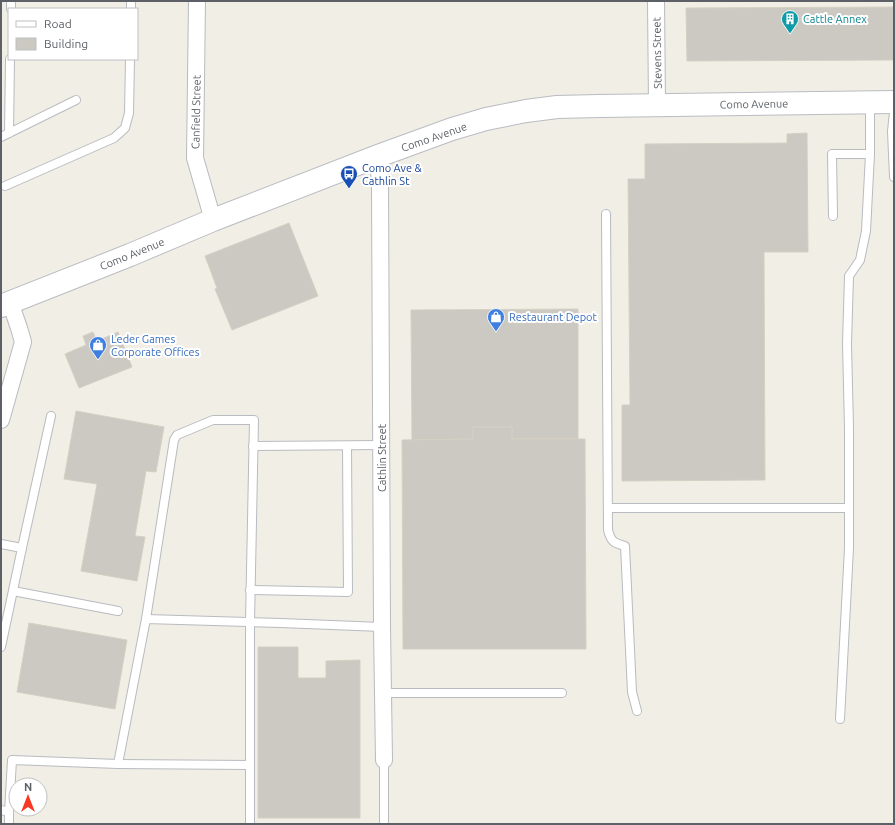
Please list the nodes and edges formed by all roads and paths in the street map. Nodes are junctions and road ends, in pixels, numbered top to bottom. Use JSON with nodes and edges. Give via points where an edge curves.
{"nodes":[{"id":1,"x":197,"y":1,"type":"edge"},
{"id":2,"x":656,"y":1,"type":"edge"},
{"id":3,"x":10,"y":60,"type":"edge"},
{"id":4,"x":130,"y":60,"type":"edge"},
{"id":5,"x":76,"y":100,"type":"dead end"},
{"id":6,"x":870,"y":102,"type":"junction"},
{"id":7,"x":894,"y":102,"type":"edge"},
{"id":8,"x":657,"y":105,"type":"junction"},
{"id":9,"x":894,"y":112,"type":"edge"},
{"id":10,"x":9,"y":133,"type":"junction"},
{"id":11,"x":1,"y":137,"type":"edge"},
{"id":12,"x":870,"y":154,"type":"junction"},
{"id":13,"x":378,"y":156,"type":"junction"},
{"id":14,"x":894,"y":159,"type":"edge"},
{"id":15,"x":894,"y":177,"type":"edge"},
{"id":16,"x":5,"y":186,"type":"dead end"},
{"id":17,"x":606,"y":214,"type":"dead end"},
{"id":18,"x":833,"y":216,"type":"dead end"},
{"id":19,"x":213,"y":220,"type":"junction"},
{"id":20,"x":5,"y":304,"type":"edge"},
{"id":21,"x":51,"y":416,"type":"dead end"},
{"id":22,"x":1,"y":420,"type":"edge"},
{"id":23,"x":382,"y":445,"type":"junction"},
{"id":24,"x":253,"y":446,"type":"junction"},
{"id":25,"x":347,"y":446,"type":"junction"},
{"id":26,"x":608,"y":508,"type":"junction"},
{"id":27,"x":849,"y":508,"type":"junction"},
{"id":28,"x":1,"y":544,"type":"edge"},
{"id":29,"x":22,"y":548,"type":"junction"},
{"id":30,"x":250,"y":590,"type":"junction"},
{"id":31,"x":13,"y":591,"type":"junction"},
{"id":32,"x":118,"y":611,"type":"dead end"},
{"id":33,"x":146,"y":619,"type":"junction"},
{"id":34,"x":250,"y":622,"type":"junction"},
{"id":35,"x":382,"y":627,"type":"junction"},
{"id":36,"x":1,"y":647,"type":"edge"},
{"id":37,"x":383,"y":693,"type":"junction"},
{"id":38,"x":562,"y":693,"type":"dead end"},
{"id":39,"x":637,"y":711,"type":"dead end"},
{"id":40,"x":840,"y":719,"type":"dead end"},
{"id":41,"x":384,"y":760,"type":"joint"},
{"id":42,"x":118,"y":764,"type":"junction"},
{"id":43,"x":250,"y":765,"type":"junction"},
{"id":44,"x":5,"y":811,"type":"edge"},
{"id":45,"x":9,"y":824,"type":"edge"},
{"id":46,"x":250,"y":824,"type":"edge"},
{"id":47,"x":384,"y":824,"type":"edge"}],
"edges":[{"from":1,"to":19,"type":"street","name":"Canfield Street","via":[[195,158]]},
{"from":2,"to":8,"type":"street","name":"Stevens Street"},
{"from":3,"to":10,"type":"lane"},
{"from":4,"to":16,"type":"lane","via":[[129,113],[125,128],[114,138]]},
{"from":5,"to":10,"type":"lane"},
{"from":6,"to":7,"type":"main road","name":"Como Avenue"},
{"from":6,"to":8,"type":"main road","name":"Como Avenue"},
{"from":6,"to":12,"type":"lane"},
{"from":8,"to":13,"type":"main road","name":"Como Avenue","via":[[557,107],[526,111],[452,130]]},
{"from":9,"to":14,"type":"lane"},
{"from":10,"to":11,"type":"lane"},
{"from":12,"to":18,"type":"lane","via":[[832,154]]},
{"from":12,"to":27,"type":"lane","via":[[866,231],[860,260],[849,276]]},
{"from":13,"to":19,"type":"main road","name":"Como Avenue"},
{"from":13,"to":23,"type":"street","name":"Cathlin Street"},
{"from":14,"to":15,"type":"lane"},
{"from":17,"to":26,"type":"lane"},
{"from":19,"to":20,"type":"main road","name":"Como Avenue"},
{"from":20,"to":22,"type":"street","via":[[19,328],[23,342]]},
{"from":21,"to":29,"type":"lane"},
{"from":23,"to":25,"type":"lane"},
{"from":23,"to":35,"type":"street","name":"Cathlin Street"},
{"from":24,"to":25,"type":"lane"},
{"from":24,"to":30,"type":"lane"},
{"from":24,"to":33,"type":"lane","via":[[254,420],[213,420],[177,435],[174,440]]},
{"from":25,"to":30,"type":"lane","via":[[348,592]]},
{"from":26,"to":27,"type":"lane"},
{"from":26,"to":39,"type":"lane","via":[[610,539],[625,546],[632,692]]},
{"from":27,"to":40,"type":"lane"},
{"from":28,"to":29,"type":"lane"},
{"from":29,"to":31,"type":"lane"},
{"from":30,"to":34,"type":"lane"},
{"from":31,"to":32,"type":"lane"},
{"from":31,"to":36,"type":"lane"},
{"from":33,"to":34,"type":"lane"},
{"from":33,"to":42,"type":"lane"},
{"from":34,"to":35,"type":"lane"},
{"from":34,"to":43,"type":"lane"},
{"from":35,"to":37,"type":"street","name":"Cathlin Street"},
{"from":37,"to":38,"type":"lane"},
{"from":37,"to":41,"type":"street","name":"Cathlin Street"},
{"from":41,"to":47,"type":"lane"},
{"from":42,"to":43,"type":"lane"},
{"from":42,"to":44,"type":"lane","via":[[12,760]]},
{"from":43,"to":46,"type":"lane"},
{"from":44,"to":45,"type":"lane"}]}
